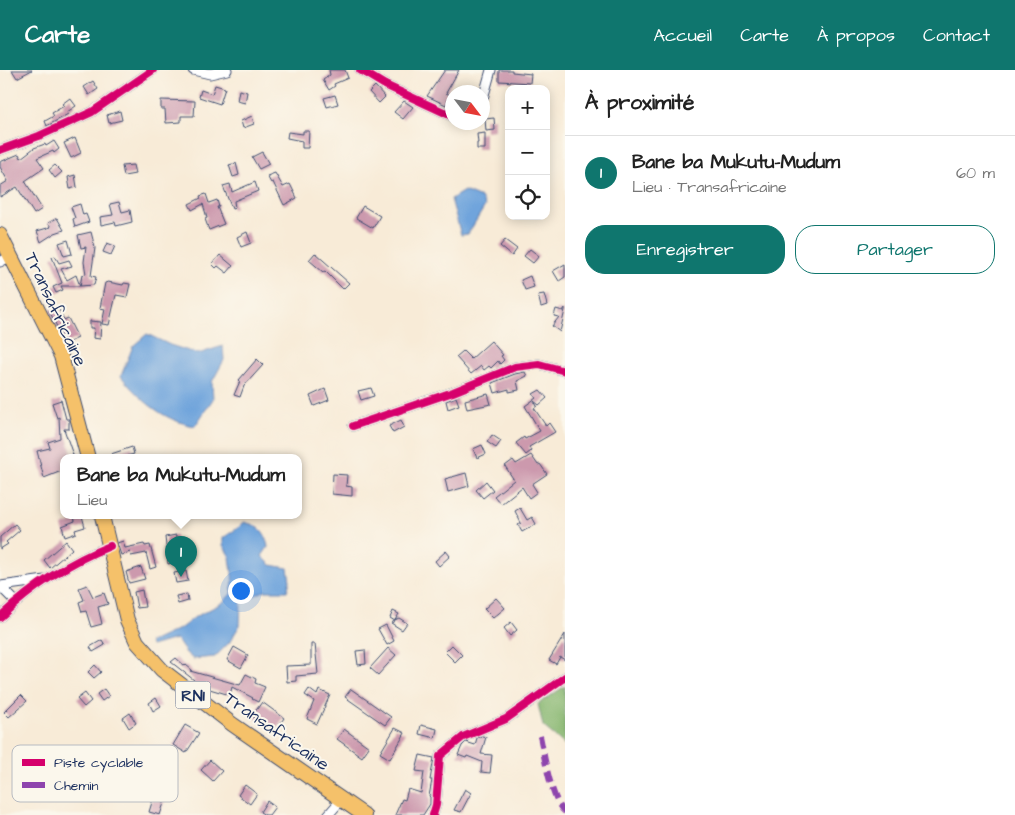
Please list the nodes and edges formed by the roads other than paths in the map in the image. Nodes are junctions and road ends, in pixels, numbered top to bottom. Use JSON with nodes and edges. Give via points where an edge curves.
{"nodes":[{"id":1,"x":153,"y":70,"type":"edge"},
{"id":2,"x":193,"y":70,"type":"edge"},
{"id":3,"x":227,"y":70,"type":"edge"},
{"id":4,"x":360,"y":70,"type":"edge"},
{"id":5,"x":491,"y":70,"type":"edge"},
{"id":6,"x":487,"y":85,"type":"edge"},
{"id":7,"x":445,"y":113,"type":"edge"},
{"id":8,"x":0,"y":150,"type":"edge"},
{"id":9,"x":0,"y":235,"type":"edge"},
{"id":10,"x":6,"y":259,"type":"edge"},
{"id":11,"x":565,"y":371,"type":"edge"},
{"id":12,"x":353,"y":426,"type":"dead end"},
{"id":13,"x":87,"y":454,"type":"edge"},
{"id":14,"x":103,"y":519,"type":"edge"},
{"id":15,"x":110,"y":546,"type":"junction"},
{"id":16,"x":48,"y":580,"type":"junction"},
{"id":17,"x":0,"y":586,"type":"edge"},
{"id":18,"x":16,"y":602,"type":"junction"},
{"id":19,"x":0,"y":617,"type":"edge"},
{"id":20,"x":565,"y":677,"type":"edge"},
{"id":21,"x":342,"y":799,"type":"junction"},
{"id":22,"x":328,"y":815,"type":"edge"},
{"id":23,"x":364,"y":815,"type":"edge"},
{"id":24,"x":433,"y":815,"type":"edge"}],
"edges":[{"from":1,"to":8,"type":"street","via":[[92,112]]},
{"from":2,"to":3,"type":"street","via":[[210,74]]},
{"from":4,"to":7,"type":"street"},
{"from":5,"to":6,"type":"street"},
{"from":9,"to":10,"type":"highway","name":"Transafricaine"},
{"from":10,"to":13,"type":"highway","name":"Transafricaine","via":[[61,356]]},
{"from":11,"to":12,"type":"street","via":[[539,364],[515,367]]},
{"from":14,"to":15,"type":"highway","name":"Transafricaine","number":"RN1"},
{"from":15,"to":16,"type":"street","via":[[89,554]]},
{"from":15,"to":21,"type":"highway","name":"Transafricaine","number":"RN1","via":[[127,620],[137,642],[162,670],[232,724]]},
{"from":16,"to":17,"type":"street"},
{"from":16,"to":18,"type":"street"},
{"from":17,"to":18,"type":"street"},
{"from":18,"to":19,"type":"street"},
{"from":20,"to":24,"type":"street","via":[[506,719],[463,737],[440,756]]},
{"from":21,"to":22,"type":"street"},
{"from":21,"to":23,"type":"highway","name":"Transafricaine","number":"RN1"}]}
